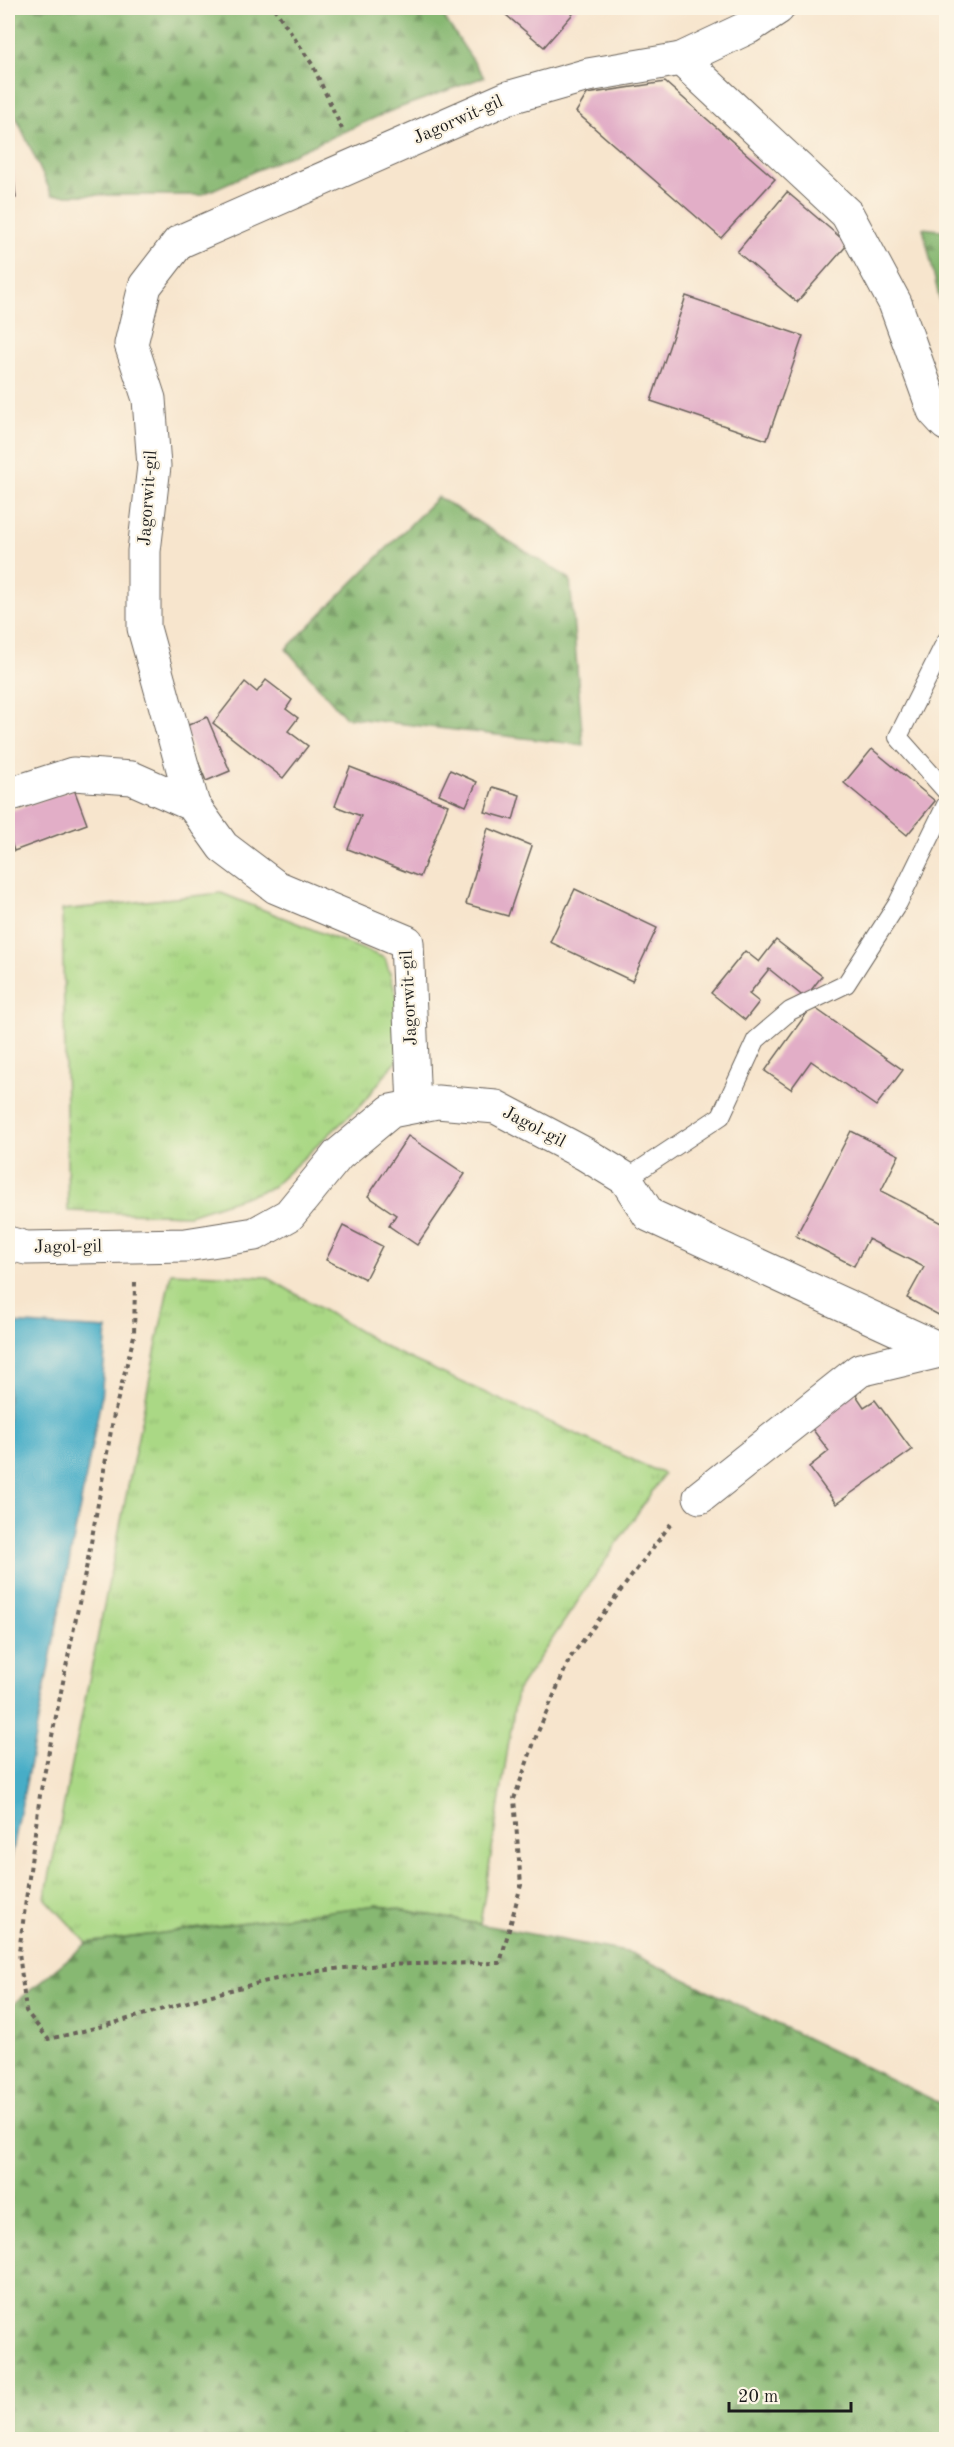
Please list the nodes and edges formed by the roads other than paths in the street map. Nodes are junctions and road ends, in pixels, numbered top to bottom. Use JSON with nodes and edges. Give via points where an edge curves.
{"nodes":[{"id":1,"x":778,"y":8,"type":"edge"},
{"id":2,"x":681,"y":59,"type":"junction"},
{"id":3,"x":946,"y":423,"type":"edge"},
{"id":4,"x":946,"y":641,"type":"edge"},
{"id":5,"x":946,"y":791,"type":"edge"},
{"id":6,"x":8,"y":795,"type":"edge"},
{"id":7,"x":194,"y":805,"type":"junction"},
{"id":8,"x":946,"y":806,"type":"edge"},
{"id":9,"x":414,"y":1107,"type":"junction"},
{"id":10,"x":626,"y":1179,"type":"junction"},
{"id":11,"x":8,"y":1243,"type":"edge"},
{"id":12,"x":945,"y":1351,"type":"edge"},
{"id":13,"x":700,"y":1497,"type":"road end"}],
"edges":[{"from":1,"to":2,"type":"street","name":"Jagorwit-gil","via":[[750,27]]},
{"from":2,"to":3,"type":"street","via":[[847,214],[895,303],[934,411]]},
{"from":2,"to":7,"type":"street","name":"Jagorwit-gil","via":[[588,75],[507,98],[179,242],[145,286],[131,344],[149,399],[154,466],[144,551],[144,628]]},
{"from":4,"to":5,"type":"lane","via":[[898,738]]},
{"from":6,"to":7,"type":"street","via":[[73,774],[132,778]]},
{"from":7,"to":9,"type":"street","name":"Jagorwit-gil","via":[[223,847],[276,887],[407,942]]},
{"from":8,"to":10,"type":"lane","via":[[898,903],[846,984],[790,1011],[756,1040],[721,1116]]},
{"from":9,"to":10,"type":"street","name":"Jagol-gil","via":[[437,1102],[496,1107]]},
{"from":9,"to":11,"type":"street","name":"Jagol-gil","via":[[391,1111],[338,1155],[289,1215],[255,1234],[186,1245],[26,1248]]},
{"from":10,"to":12,"type":"street","name":"Jagol-gil","via":[[649,1215]]},
{"from":12,"to":13,"type":"street","via":[[860,1370]]}]}
